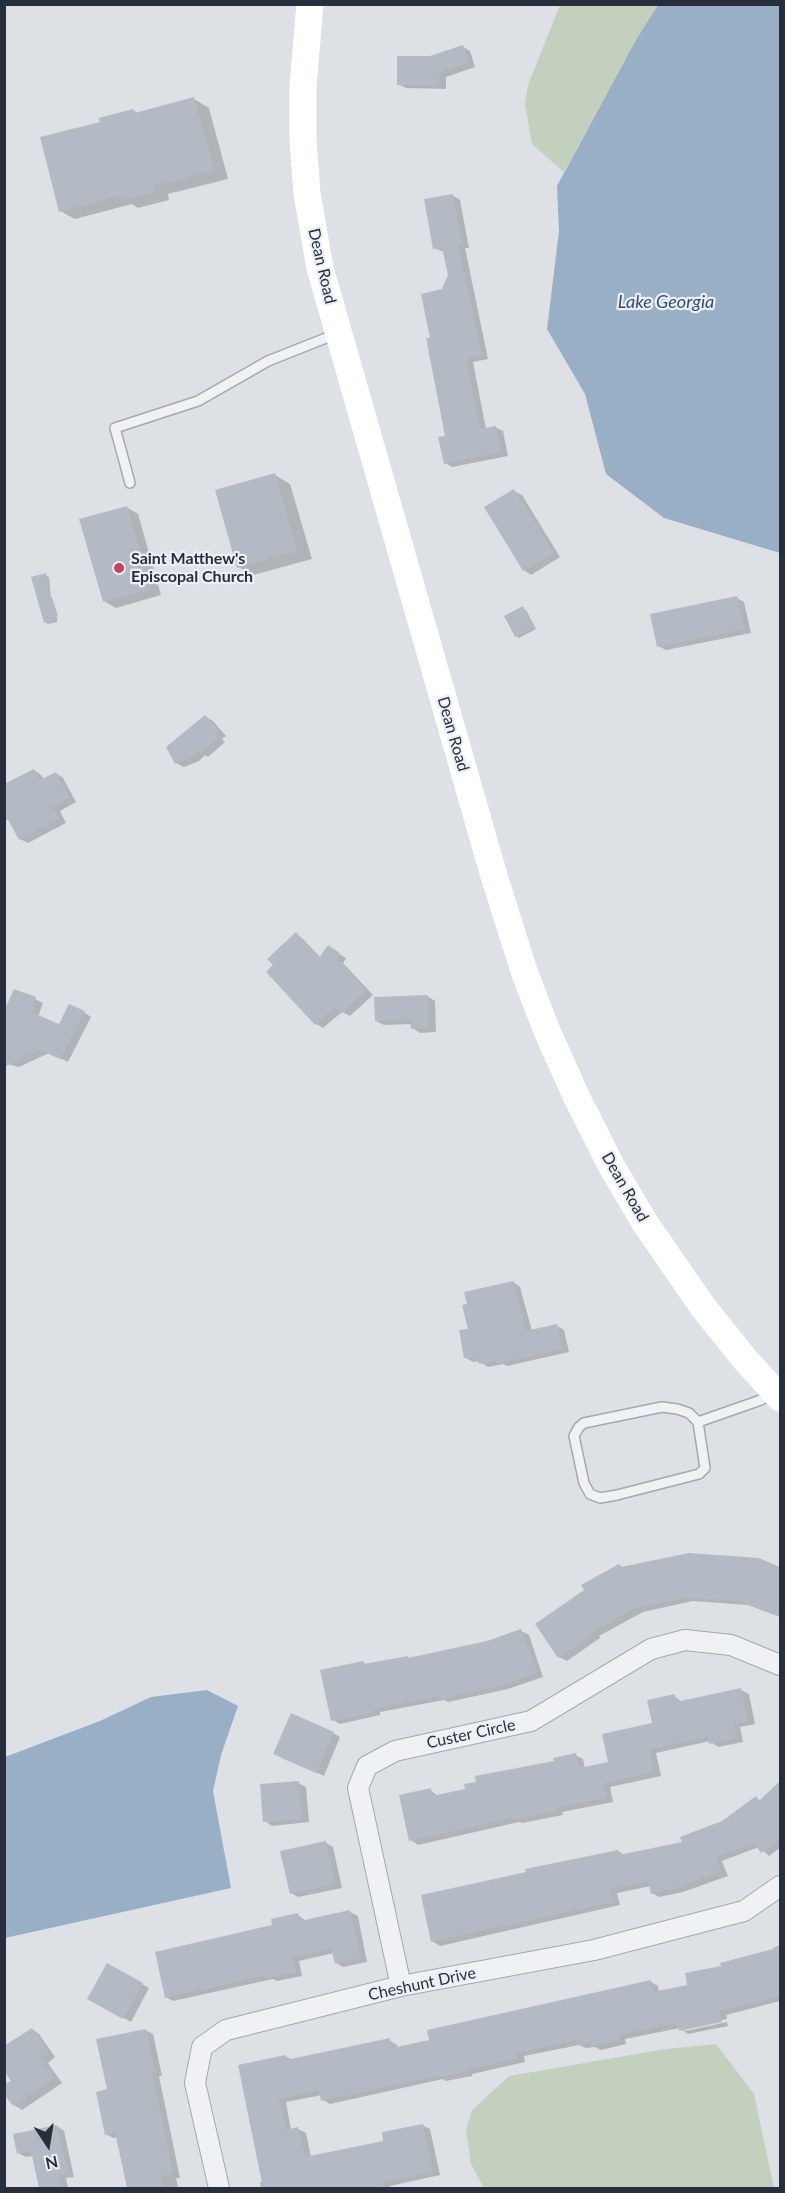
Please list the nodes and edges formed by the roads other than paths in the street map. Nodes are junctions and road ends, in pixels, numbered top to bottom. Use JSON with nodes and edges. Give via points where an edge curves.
{"nodes":[{"id":1,"x":310,"y":4,"type":"edge"},
{"id":2,"x":338,"y":333,"type":"junction"},
{"id":3,"x":130,"y":483,"type":"dead end"},
{"id":4,"x":778,"y":1396,"type":"edge"},
{"id":5,"x":698,"y":1422,"type":"junction"},
{"id":6,"x":780,"y":1665,"type":"edge"},
{"id":7,"x":780,"y":1886,"type":"edge"},
{"id":8,"x":401,"y":1986,"type":"junction"},
{"id":9,"x":219,"y":2188,"type":"edge"}],
"edges":[{"from":1,"to":2,"type":"main road","name":"Dean Road","via":[[303,86],[304,160],[316,246]]},
{"from":2,"to":3,"type":"lane","via":[[268,361],[198,401],[115,428]]},
{"from":2,"to":4,"type":"main road","name":"Dean Road","via":[[500,895],[538,1008],[577,1098],[645,1223],[703,1307]]},
{"from":4,"to":5,"type":"lane"},
{"from":5,"to":5,"type":"lane","via":[[689,1413],[662,1407],[584,1423],[574,1436],[590,1494],[600,1498],[699,1474],[705,1467]]},
{"from":6,"to":8,"type":"street","name":"Custer Circle","via":[[731,1645],[685,1640],[651,1649],[531,1721],[395,1751],[367,1766],[358,1788]]},
{"from":7,"to":8,"type":"street","name":"Cheshunt Drive","via":[[744,1911],[618,1944]]},
{"from":8,"to":9,"type":"street","name":"Cheshunt Drive","via":[[226,2030],[202,2047],[195,2083]]}]}
